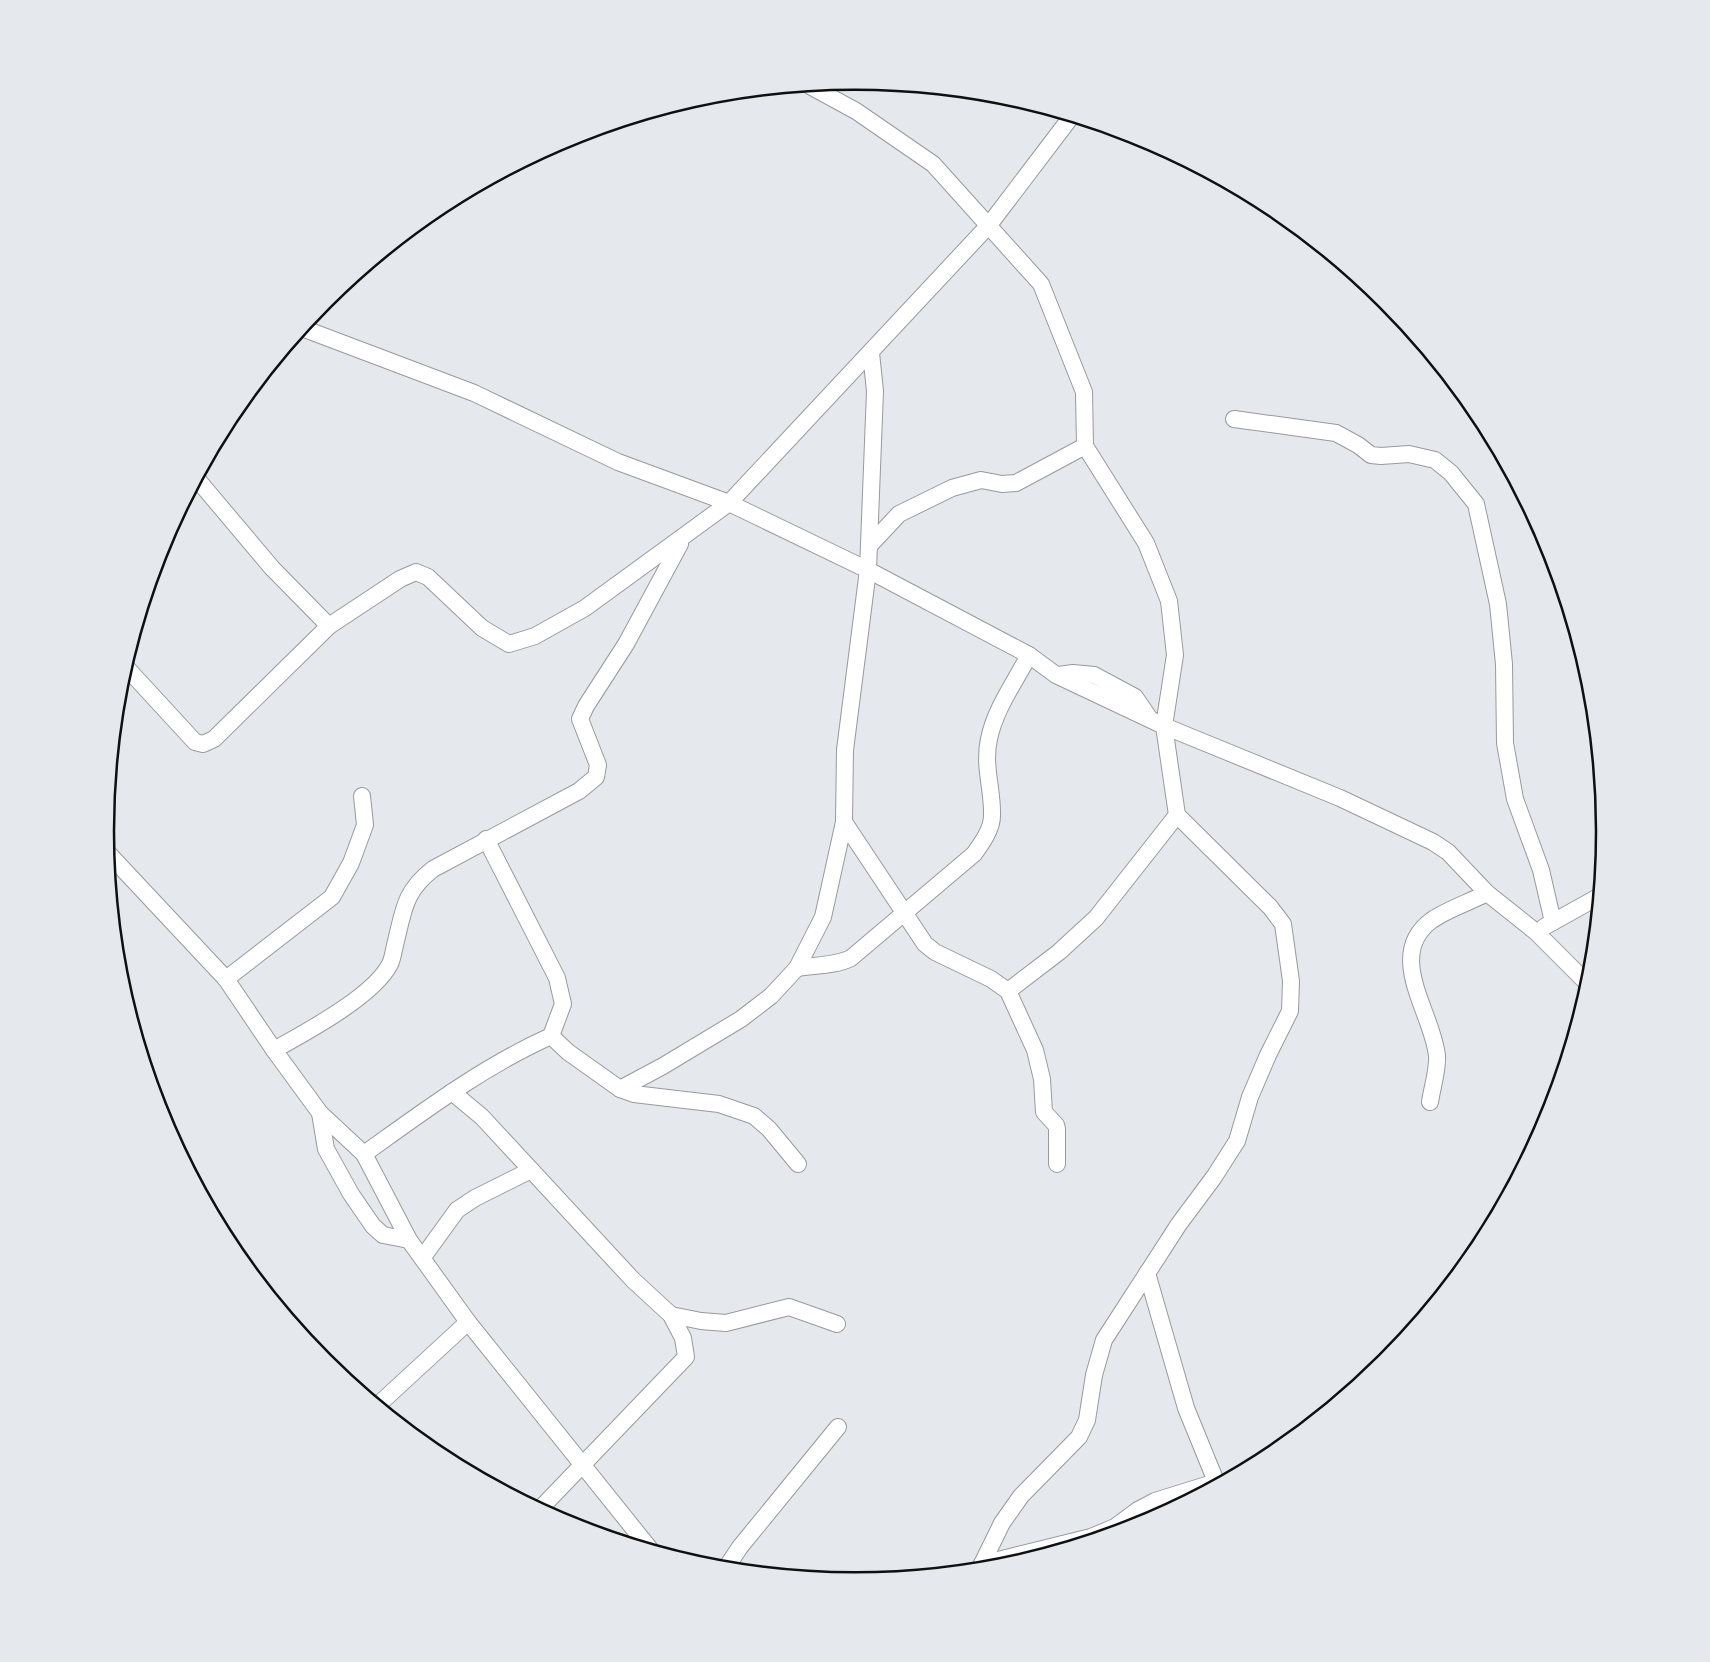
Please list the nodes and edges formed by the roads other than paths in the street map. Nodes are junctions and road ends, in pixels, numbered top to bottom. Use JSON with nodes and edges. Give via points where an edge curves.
{"nodes":[{"id":1,"x":820,"y":91,"type":"edge"},
{"id":2,"x":1068,"y":121,"type":"edge"},
{"id":3,"x":989,"y":225,"type":"junction"},
{"id":4,"x":309,"y":331,"type":"edge"},
{"id":5,"x":871,"y":353,"type":"junction"},
{"id":6,"x":1234,"y":418,"type":"dead end"},
{"id":7,"x":1085,"y":446,"type":"junction"},
{"id":8,"x":201,"y":483,"type":"edge"},
{"id":9,"x":729,"y":503,"type":"junction"},
{"id":10,"x":899,"y":514,"type":"junction"},
{"id":11,"x":870,"y":517,"type":"junction"},
{"id":12,"x":682,"y":539,"type":"junction"},
{"id":13,"x":869,"y":546,"type":"junction"},
{"id":14,"x":868,"y":570,"type":"junction"},
{"id":15,"x":329,"y":626,"type":"junction"},
{"id":16,"x":1029,"y":655,"type":"junction"},
{"id":17,"x":131,"y":673,"type":"edge"},
{"id":18,"x":1157,"y":723,"type":"junction"},
{"id":19,"x":362,"y":796,"type":"dead end"},
{"id":20,"x":1177,"y":815,"type":"junction"},
{"id":21,"x":844,"y":822,"type":"junction"},
{"id":22,"x":486,"y":839,"type":"junction"},
{"id":23,"x":115,"y":861,"type":"edge"},
{"id":24,"x":1487,"y":893,"type":"junction"},
{"id":25,"x":1592,"y":900,"type":"edge"},
{"id":26,"x":903,"y":913,"type":"junction"},
{"id":27,"x":1553,"y":922,"type":"junction"},
{"id":28,"x":1536,"y":932,"type":"junction"},
{"id":29,"x":797,"y":968,"type":"junction"},
{"id":30,"x":1582,"y":978,"type":"edge"},
{"id":31,"x":226,"y":979,"type":"junction"},
{"id":32,"x":1008,"y":991,"type":"junction"},
{"id":33,"x":551,"y":1036,"type":"junction"},
{"id":34,"x":274,"y":1050,"type":"junction"},
{"id":35,"x":620,"y":1089,"type":"junction"},
{"id":36,"x":452,"y":1092,"type":"junction"},
{"id":37,"x":1430,"y":1102,"type":"dead end"},
{"id":38,"x":320,"y":1113,"type":"junction"},
{"id":39,"x":364,"y":1154,"type":"junction"},
{"id":40,"x":798,"y":1164,"type":"dead end"},
{"id":41,"x":1057,"y":1164,"type":"dead end"},
{"id":42,"x":531,"y":1170,"type":"junction"},
{"id":43,"x":409,"y":1240,"type":"junction"},
{"id":44,"x":423,"y":1257,"type":"junction"},
{"id":45,"x":1148,"y":1272,"type":"junction"},
{"id":46,"x":671,"y":1315,"type":"junction"},
{"id":47,"x":468,"y":1322,"type":"junction"},
{"id":48,"x":837,"y":1324,"type":"dead end"},
{"id":49,"x":382,"y":1401,"type":"edge"},
{"id":50,"x":838,"y":1427,"type":"dead end"},
{"id":51,"x":583,"y":1464,"type":"junction"},
{"id":52,"x":1214,"y":1479,"type":"edge"},
{"id":53,"x":1195,"y":1490,"type":"edge"},
{"id":54,"x":545,"y":1504,"type":"edge"},
{"id":55,"x":1121,"y":1523,"type":"edge"},
{"id":56,"x":644,"y":1541,"type":"edge"},
{"id":57,"x":730,"y":1561,"type":"edge"},
{"id":58,"x":984,"y":1561,"type":"edge"}],
"edges":[{"from":1,"to":3,"type":"street","via":[[856,111],[933,164]]},
{"from":2,"to":3,"type":"street"},
{"from":3,"to":5,"type":"street"},
{"from":3,"to":7,"type":"street","via":[[1041,284],[1084,392]]},
{"from":4,"to":9,"type":"street","via":[[474,393],[618,462]]},
{"from":5,"to":9,"type":"street"},
{"from":5,"to":11,"type":"street","via":[[875,391]]},
{"from":6,"to":27,"type":"street","via":[[1336,433],[1371,455],[1408,454],[1435,460],[1451,472],[1476,504],[1498,604],[1504,664],[1505,743],[1516,799],[1542,870]]},
{"from":7,"to":10,"type":"street","via":[[1016,483],[981,480],[966,483]]},
{"from":7,"to":18,"type":"street","via":[[1146,543],[1169,601],[1175,656]]},
{"from":8,"to":15,"type":"street","via":[[272,568]]},
{"from":9,"to":12,"type":"street"},
{"from":9,"to":14,"type":"street"},
{"from":10,"to":11,"type":"street"},
{"from":10,"to":13,"type":"street"},
{"from":11,"to":13,"type":"street"},
{"from":12,"to":15,"type":"street","via":[[585,608],[534,636],[509,644],[482,628],[428,577],[416,572]]},
{"from":12,"to":22,"type":"street","via":[[626,644],[580,719],[598,765],[596,777],[579,791]]},
{"from":13,"to":14,"type":"street"},
{"from":14,"to":16,"type":"street"},
{"from":14,"to":21,"type":"street","via":[[845,750]]},
{"from":15,"to":17,"type":"street","via":[[214,739],[203,744],[195,742]]},
{"from":16,"to":18,"type":"street","via":[[1056,675],[1094,675],[1135,697]]},
{"from":16,"to":26,"type":"street","via":[[993,724],[989,740],[986,766],[992,817],[984,841],[974,854]]},
{"from":18,"to":20,"type":"street"},
{"from":18,"to":24,"type":"street","via":[[1340,798],[1433,842],[1448,852]]},
{"from":19,"to":31,"type":"street","via":[[365,825],[351,863],[332,897]]},
{"from":20,"to":32,"type":"street","via":[[1096,918],[1059,952]]},
{"from":20,"to":45,"type":"street","via":[[1270,907],[1283,924],[1291,981],[1290,1011],[1254,1089],[1237,1141]]},
{"from":21,"to":26,"type":"street"},
{"from":21,"to":29,"type":"street","via":[[822,917]]},
{"from":22,"to":33,"type":"street","via":[[557,978],[563,1004]]},
{"from":22,"to":34,"type":"street","via":[[416,882],[390,964],[372,987]]},
{"from":23,"to":31,"type":"street"},
{"from":24,"to":28,"type":"street"},
{"from":24,"to":37,"type":"street","via":[[1432,920],[1412,948],[1410,970],[1437,1057]]},
{"from":25,"to":27,"type":"street"},
{"from":26,"to":29,"type":"street","via":[[851,958],[839,964]]},
{"from":26,"to":32,"type":"street","via":[[925,944],[935,952],[991,979]]},
{"from":27,"to":28,"type":"street"},
{"from":28,"to":30,"type":"street"},
{"from":29,"to":35,"type":"street","via":[[771,996],[741,1019]]},
{"from":31,"to":34,"type":"street"},
{"from":32,"to":41,"type":"street","via":[[1035,1050],[1042,1079],[1044,1112],[1057,1129]]},
{"from":33,"to":35,"type":"street"},
{"from":33,"to":36,"type":"street","via":[[523,1048]]},
{"from":34,"to":38,"type":"street"},
{"from":35,"to":40,"type":"street","via":[[634,1094],[719,1104],[754,1116]]},
{"from":36,"to":39,"type":"street"},
{"from":36,"to":42,"type":"street","via":[[482,1117]]},
{"from":38,"to":39,"type":"street"},
{"from":38,"to":43,"type":"street","via":[[326,1149],[350,1194],[373,1226],[383,1234]]},
{"from":39,"to":43,"type":"street"},
{"from":42,"to":44,"type":"street","via":[[457,1210]]},
{"from":42,"to":46,"type":"street","via":[[632,1280]]},
{"from":43,"to":44,"type":"street"},
{"from":44,"to":47,"type":"street"},
{"from":45,"to":52,"type":"street","via":[[1186,1408]]},
{"from":45,"to":58,"type":"street","via":[[1104,1340],[1094,1375],[1087,1420],[1080,1437],[1021,1496],[1002,1523]]},
{"from":46,"to":48,"type":"street","via":[[726,1322],[789,1307]]},
{"from":46,"to":51,"type":"street","via":[[683,1338],[686,1357]]},
{"from":47,"to":49,"type":"street"},
{"from":47,"to":51,"type":"street"},
{"from":50,"to":57,"type":"street"},
{"from":51,"to":54,"type":"street"},
{"from":51,"to":56,"type":"street"},
{"from":53,"to":55,"type":"street","via":[[1155,1502]]}]}
